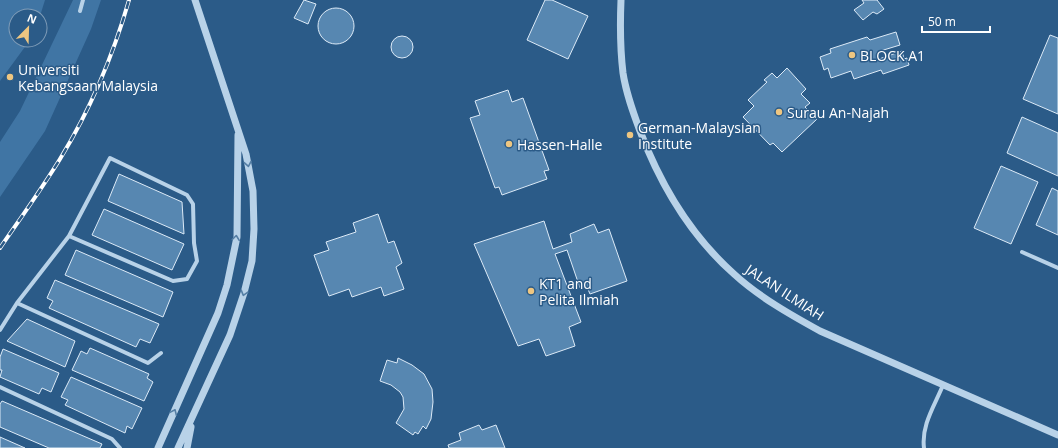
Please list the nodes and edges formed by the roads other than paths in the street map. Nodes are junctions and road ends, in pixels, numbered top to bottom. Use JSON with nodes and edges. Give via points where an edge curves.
{"nodes":[{"id":1,"x":83,"y":0,"type":"edge"},
{"id":2,"x":195,"y":0,"type":"edge"},
{"id":3,"x":621,"y":0,"type":"edge"},
{"id":4,"x":80,"y":11,"type":"dead end"},
{"id":5,"x":238,"y":127,"type":"junction"},
{"id":6,"x":69,"y":236,"type":"junction"},
{"id":7,"x":1022,"y":252,"type":"dead end"},
{"id":8,"x":1058,"y":268,"type":"edge"},
{"id":9,"x":17,"y":303,"type":"junction"},
{"id":10,"x":0,"y":330,"type":"edge"},
{"id":11,"x":161,"y":353,"type":"dead end"},
{"id":12,"x":943,"y":385,"type":"junction"},
{"id":13,"x":0,"y":387,"type":"edge"},
{"id":14,"x":194,"y":413,"type":"junction"},
{"id":15,"x":1058,"y":436,"type":"edge"},
{"id":16,"x":120,"y":448,"type":"edge"},
{"id":17,"x":158,"y":448,"type":"edge"},
{"id":18,"x":178,"y":448,"type":"edge"},
{"id":19,"x":187,"y":448,"type":"edge"},
{"id":20,"x":924,"y":448,"type":"edge"}],
"edges":[{"from":1,"to":4,"type":"street"},
{"from":2,"to":5,"type":"street"},
{"from":3,"to":12,"type":"street","name":"JALAN ILMIAH","via":[[622,55],[630,103],[649,153],[669,194],[707,247],[757,292],[800,320],[841,341]]},
{"from":5,"to":14,"type":"street","one_way":true,"via":[[253,191],[252,261],[230,335]]},
{"from":17,"to":5,"type":"street","one_way":true,"via":[[218,313],[227,286],[237,237]]},
{"from":6,"to":6,"type":"street","via":[[110,158],[187,195],[193,204],[197,261],[187,279],[173,281]]},
{"from":6,"to":9,"type":"street"},
{"from":7,"to":8,"type":"street"},
{"from":9,"to":10,"type":"street"},
{"from":9,"to":11,"type":"street","via":[[148,363]]},
{"from":12,"to":15,"type":"street","name":"JALAN ILMIAH"},
{"from":12,"to":20,"type":"street","via":[[928,417]]},
{"from":13,"to":16,"type":"street","via":[[112,439]]},
{"from":14,"to":18,"type":"street"},
{"from":14,"to":19,"type":"street"}]}
